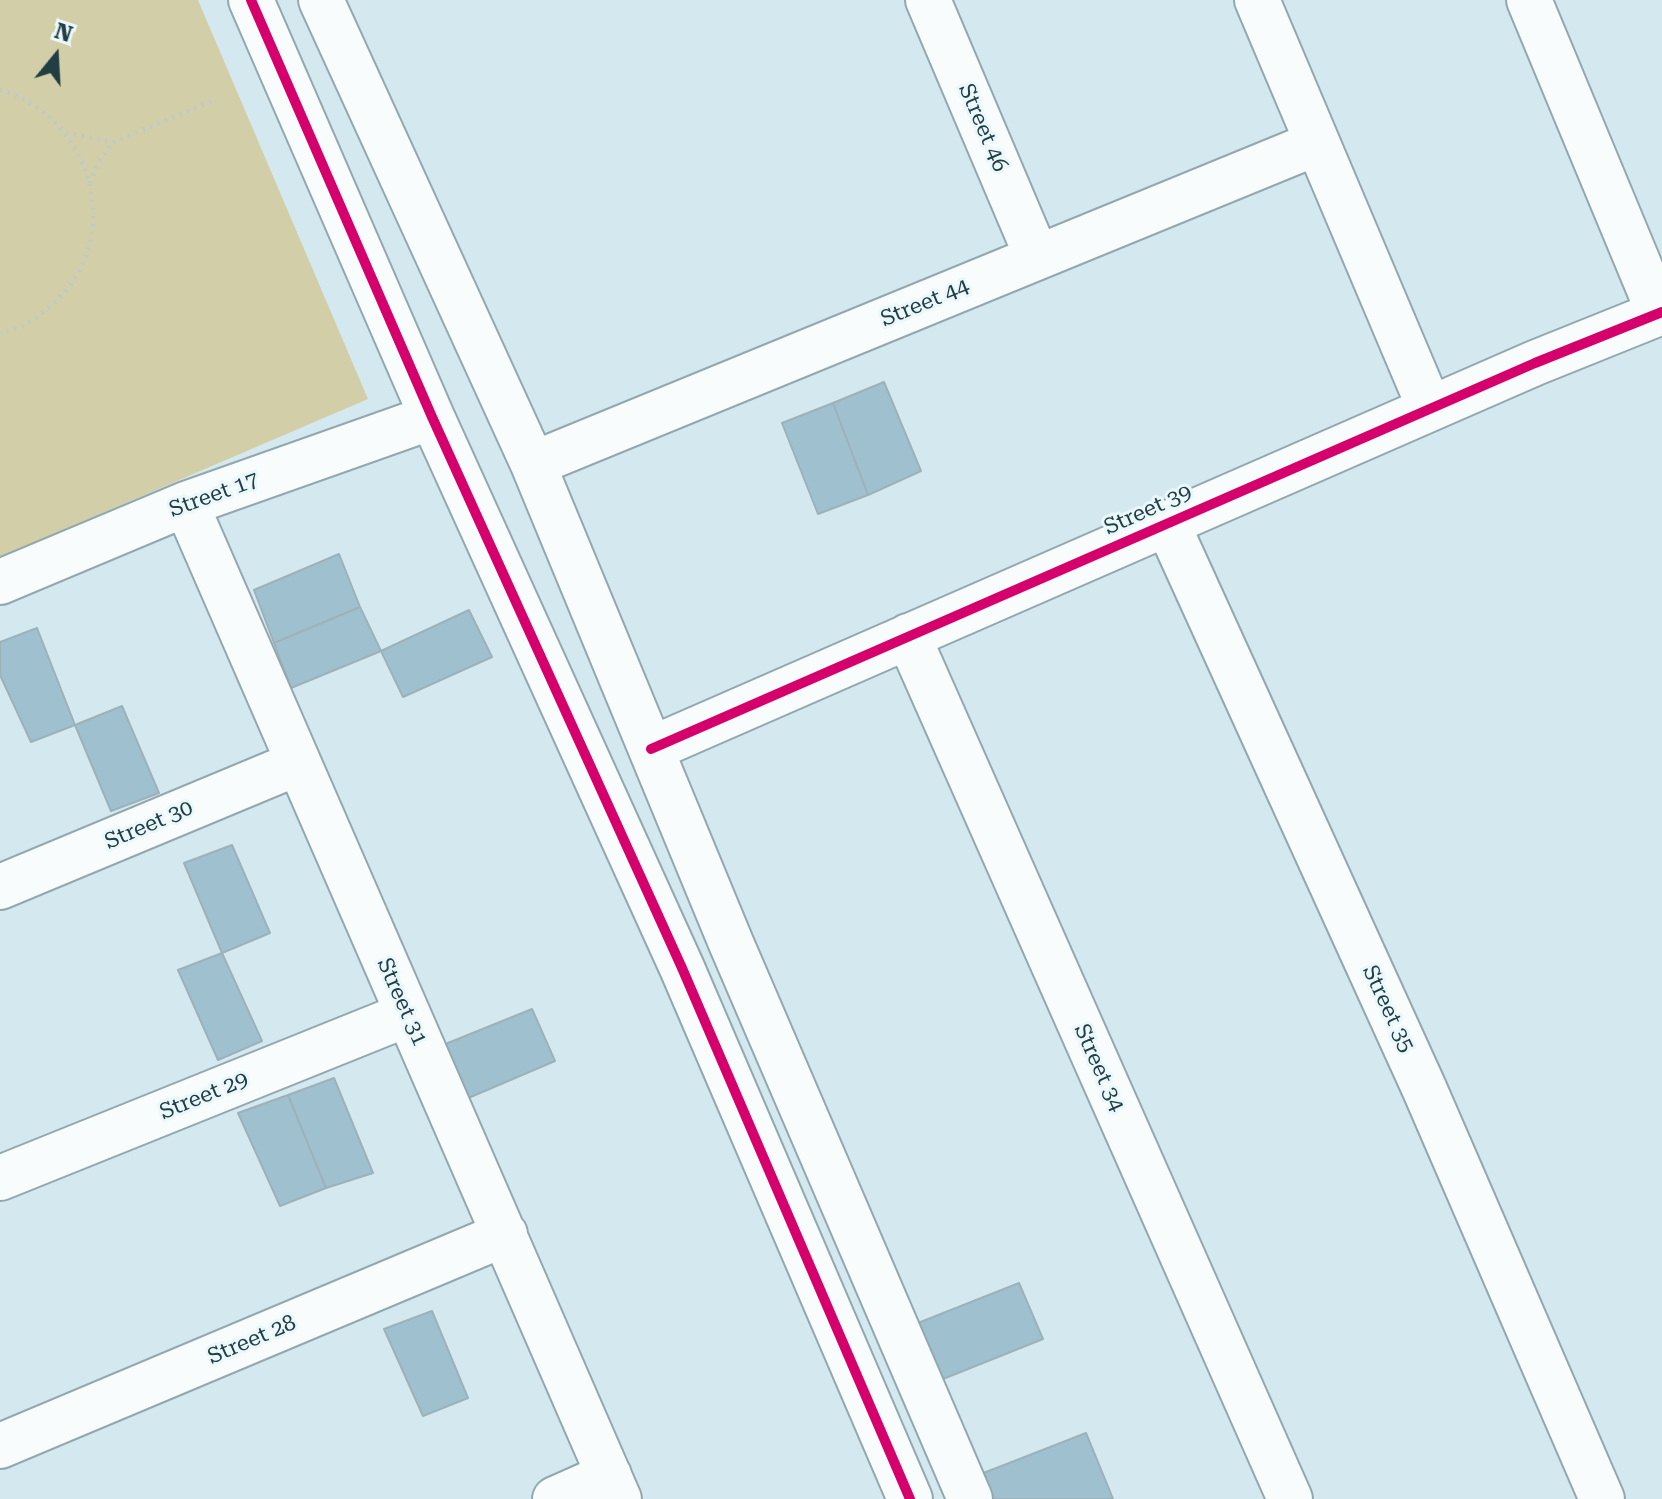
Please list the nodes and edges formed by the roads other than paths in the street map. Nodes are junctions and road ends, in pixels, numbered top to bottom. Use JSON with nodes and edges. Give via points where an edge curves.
{"nodes":[{"id":1,"x":251,"y":0,"type":"edge"},
{"id":2,"x":321,"y":0,"type":"edge"},
{"id":3,"x":928,"y":0,"type":"edge"},
{"id":4,"x":1257,"y":0,"type":"edge"},
{"id":5,"x":1529,"y":0,"type":"edge"},
{"id":6,"x":1317,"y":143,"type":"junction"},
{"id":7,"x":1037,"y":257,"type":"junction"},
{"id":8,"x":1660,"y":313,"type":"edge"},
{"id":9,"x":1430,"y":409,"type":"junction"},
{"id":10,"x":432,"y":417,"type":"junction"},
{"id":11,"x":533,"y":464,"type":"junction"},
{"id":12,"x":186,"y":504,"type":"junction"},
{"id":13,"x":1167,"y":523,"type":"junction"},
{"id":14,"x":0,"y":582,"type":"edge"},
{"id":15,"x":908,"y":636,"type":"junction"},
{"id":16,"x":651,"y":749,"type":"junction"},
{"id":17,"x":298,"y":763,"type":"junction"},
{"id":18,"x":0,"y":887,"type":"edge"},
{"id":19,"x":731,"y":943,"type":"junction"},
{"id":20,"x":682,"y":968,"type":"junction"},
{"id":21,"x":408,"y":1014,"type":"junction"},
{"id":22,"x":0,"y":1178,"type":"edge"},
{"id":23,"x":505,"y":1234,"type":"junction"},
{"id":24,"x":0,"y":1446,"type":"edge"},
{"id":25,"x":614,"y":1487,"type":"edge"},
{"id":26,"x":555,"y":1499,"type":"edge"},
{"id":27,"x":910,"y":1499,"type":"edge"},
{"id":28,"x":970,"y":1499,"type":"edge"},
{"id":29,"x":1290,"y":1499,"type":"edge"},
{"id":30,"x":1602,"y":1499,"type":"edge"}],
"edges":[{"from":1,"to":10,"type":"street"},
{"from":2,"to":11,"type":"street"},
{"from":3,"to":7,"type":"street","name":"Street 46"},
{"from":4,"to":6,"type":"street"},
{"from":5,"to":8,"type":"street"},
{"from":6,"to":7,"type":"street","name":"Street 44"},
{"from":6,"to":9,"type":"street"},
{"from":7,"to":11,"type":"street","name":"Street 44"},
{"from":8,"to":9,"type":"street","name":"Street 39"},
{"from":9,"to":13,"type":"street","name":"Street 39"},
{"from":10,"to":12,"type":"street","name":"Street 17"},
{"from":10,"to":20,"type":"street"},
{"from":11,"to":16,"type":"street"},
{"from":12,"to":14,"type":"street","name":"Street 17"},
{"from":12,"to":17,"type":"street","name":"Street 31"},
{"from":13,"to":15,"type":"street","name":"Street 39"},
{"from":13,"to":30,"type":"street","name":"Street 35","via":[[1424,1088]]},
{"from":15,"to":16,"type":"street","name":"Street 39"},
{"from":15,"to":29,"type":"street","name":"Street 34"},
{"from":16,"to":19,"type":"street"},
{"from":17,"to":18,"type":"street","name":"Street 30"},
{"from":17,"to":21,"type":"street","name":"Street 31"},
{"from":19,"to":20,"type":"street"},
{"from":19,"to":28,"type":"street"},
{"from":20,"to":27,"type":"street"},
{"from":21,"to":22,"type":"street","name":"Street 29"},
{"from":21,"to":23,"type":"street","name":"Street 31"},
{"from":23,"to":24,"type":"street","name":"Street 28"},
{"from":23,"to":25,"type":"street","name":"Street 31"},
{"from":25,"to":26,"type":"street"}]}
